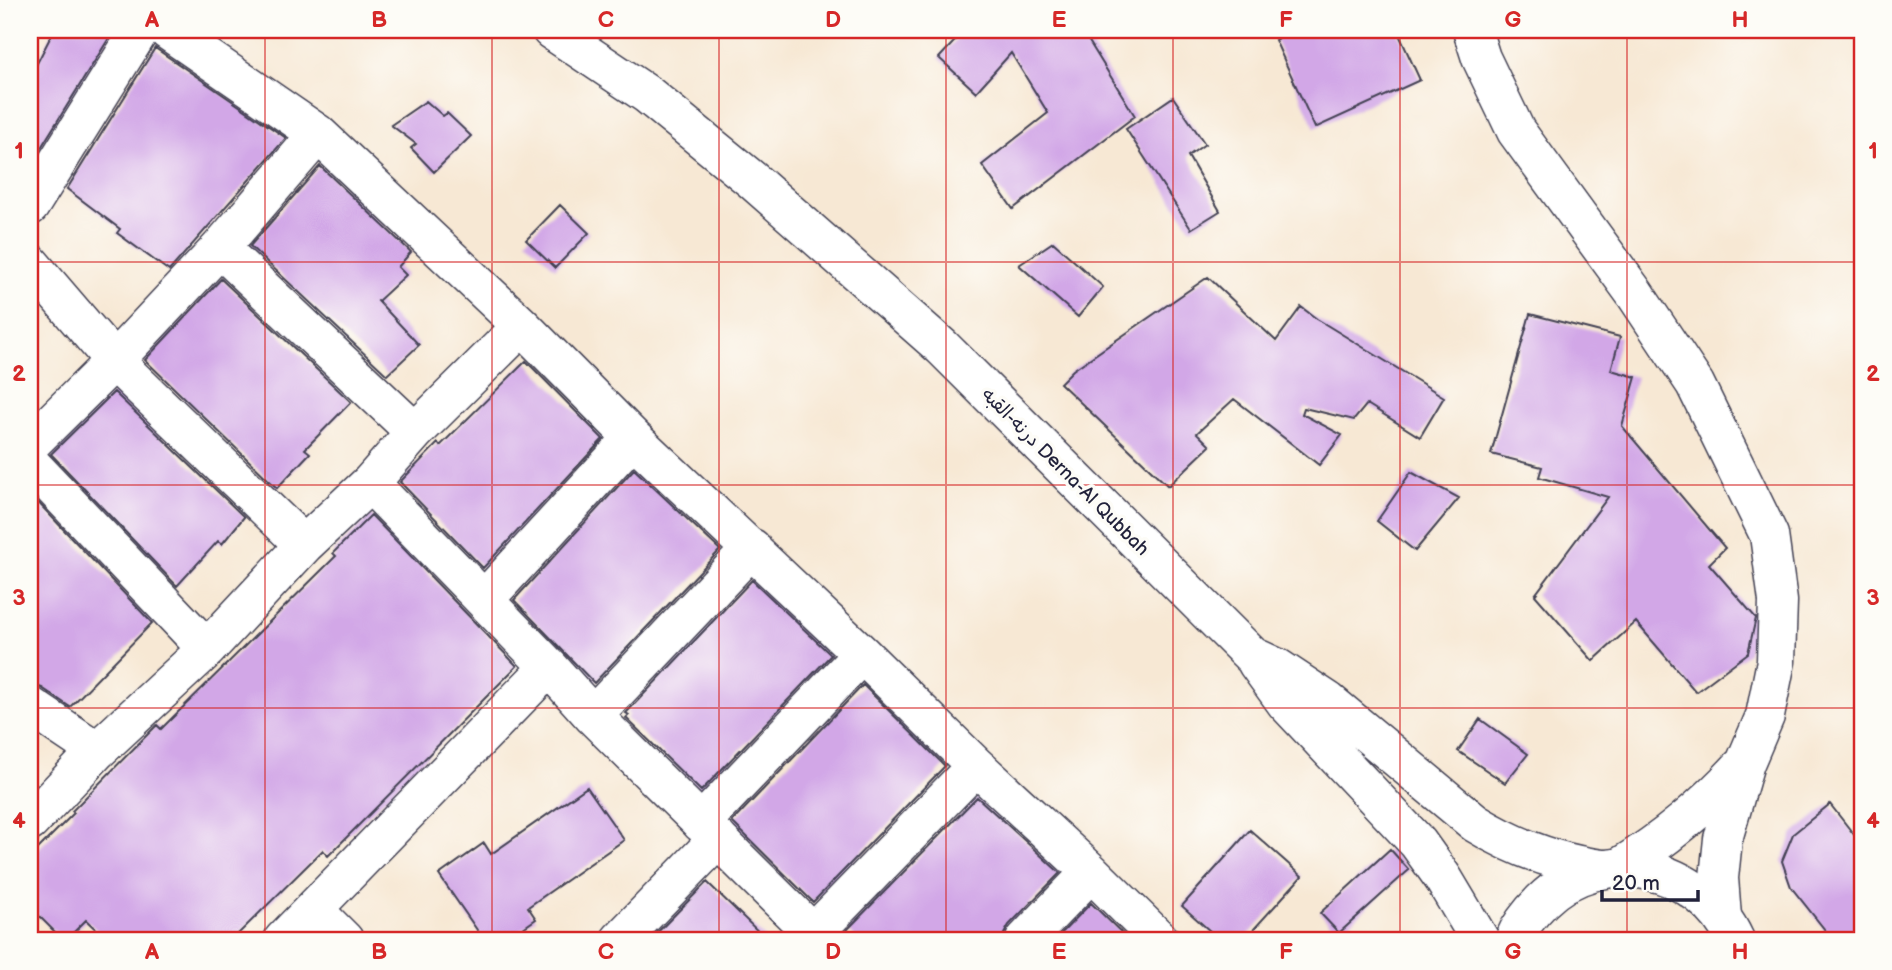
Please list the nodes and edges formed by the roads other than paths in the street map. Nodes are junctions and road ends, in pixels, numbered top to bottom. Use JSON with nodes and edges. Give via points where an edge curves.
{"nodes":[{"id":1,"x":140,"y":30,"type":"edge"},
{"id":2,"x":167,"y":30,"type":"edge"},
{"id":3,"x":551,"y":30,"type":"edge"},
{"id":4,"x":1472,"y":30,"type":"edge"},
{"id":5,"x":318,"y":134,"type":"junction"},
{"id":6,"x":30,"y":206,"type":"edge"},
{"id":7,"x":220,"y":248,"type":"junction"},
{"id":8,"x":30,"y":263,"type":"edge"},
{"id":9,"x":522,"y":326,"type":"junction"},
{"id":10,"x":114,"y":361,"type":"junction"},
{"id":11,"x":415,"y":432,"type":"junction"},
{"id":12,"x":633,"y":438,"type":"junction"},
{"id":13,"x":30,"y":444,"type":"edge"},
{"id":14,"x":30,"y":463,"type":"edge"},
{"id":15,"x":370,"y":484,"type":"junction"},
{"id":16,"x":304,"y":545,"type":"junction"},
{"id":17,"x":752,"y":548,"type":"junction"},
{"id":18,"x":484,"y":600,"type":"junction"},
{"id":19,"x":207,"y":649,"type":"junction"},
{"id":20,"x":862,"y":654,"type":"junction"},
{"id":21,"x":1252,"y":656,"type":"junction"},
{"id":22,"x":550,"y":667,"type":"junction"},
{"id":23,"x":30,"y":706,"type":"edge"},
{"id":24,"x":593,"y":716,"type":"junction"},
{"id":25,"x":97,"y":751,"type":"junction"},
{"id":26,"x":1745,"y":763,"type":"junction"},
{"id":27,"x":976,"y":766,"type":"junction"},
{"id":28,"x":30,"y":822,"type":"edge"},
{"id":29,"x":709,"y":831,"type":"junction"},
{"id":30,"x":1612,"y":868,"type":"junction"},
{"id":31,"x":1091,"y":872,"type":"junction"},
{"id":32,"x":314,"y":910,"type":"junction"},
{"id":33,"x":1729,"y":929,"type":"edge"},
{"id":34,"x":813,"y":938,"type":"edge"},
{"id":35,"x":283,"y":940,"type":"edge"},
{"id":36,"x":344,"y":940,"type":"edge"},
{"id":37,"x":620,"y":940,"type":"edge"},
{"id":38,"x":1024,"y":940,"type":"edge"},
{"id":39,"x":1160,"y":940,"type":"edge"},
{"id":40,"x":1480,"y":940,"type":"edge"},
{"id":41,"x":1514,"y":940,"type":"edge"}],
"edges":[{"from":1,"to":6,"type":"street"},
{"from":2,"to":5,"type":"street"},
{"from":3,"to":21,"type":"street","name":"درنه-القبه Derna-Al Qubbah","via":[[648,94],[942,347]]},
{"from":4,"to":26,"type":"street","via":[[1516,131],[1695,384],[1769,535],[1778,601],[1776,661],[1765,716]]},
{"from":5,"to":7,"type":"street"},
{"from":5,"to":9,"type":"street"},
{"from":7,"to":10,"type":"street"},
{"from":7,"to":11,"type":"street"},
{"from":8,"to":10,"type":"street"},
{"from":9,"to":11,"type":"street"},
{"from":9,"to":12,"type":"street"},
{"from":10,"to":13,"type":"street"},
{"from":10,"to":16,"type":"street"},
{"from":11,"to":15,"type":"street"},
{"from":12,"to":17,"type":"street"},
{"from":12,"to":18,"type":"street"},
{"from":14,"to":19,"type":"street"},
{"from":15,"to":16,"type":"street"},
{"from":15,"to":18,"type":"street"},
{"from":16,"to":19,"type":"street"},
{"from":17,"to":20,"type":"street"},
{"from":17,"to":24,"type":"street"},
{"from":18,"to":22,"type":"street"},
{"from":19,"to":25,"type":"street"},
{"from":20,"to":27,"type":"street"},
{"from":20,"to":29,"type":"street"},
{"from":21,"to":30,"type":"street","name":"درنه-القبه Derna-Al Qubbah","via":[[1328,701],[1487,830],[1549,859]]},
{"from":21,"to":40,"type":"street","via":[[1286,703],[1418,843]]},
{"from":22,"to":24,"type":"street"},
{"from":22,"to":32,"type":"street"},
{"from":23,"to":25,"type":"street"},
{"from":24,"to":29,"type":"street"},
{"from":25,"to":28,"type":"street"},
{"from":26,"to":30,"type":"street","via":[[1687,821],[1655,846]]},
{"from":26,"to":33,"type":"street","via":[[1723,839],[1719,878]]},
{"from":27,"to":31,"type":"street"},
{"from":27,"to":34,"type":"street"},
{"from":29,"to":34,"type":"street"},
{"from":29,"to":37,"type":"street"},
{"from":30,"to":33,"type":"street","name":"درنه-القبه Derna-Al Qubbah","via":[[1650,870],[1678,880],[1703,896]]},
{"from":30,"to":41,"type":"street","via":[[1576,878],[1551,892],[1531,912]]},
{"from":31,"to":38,"type":"street"},
{"from":31,"to":39,"type":"street"},
{"from":32,"to":35,"type":"street"},
{"from":32,"to":36,"type":"street"}]}
